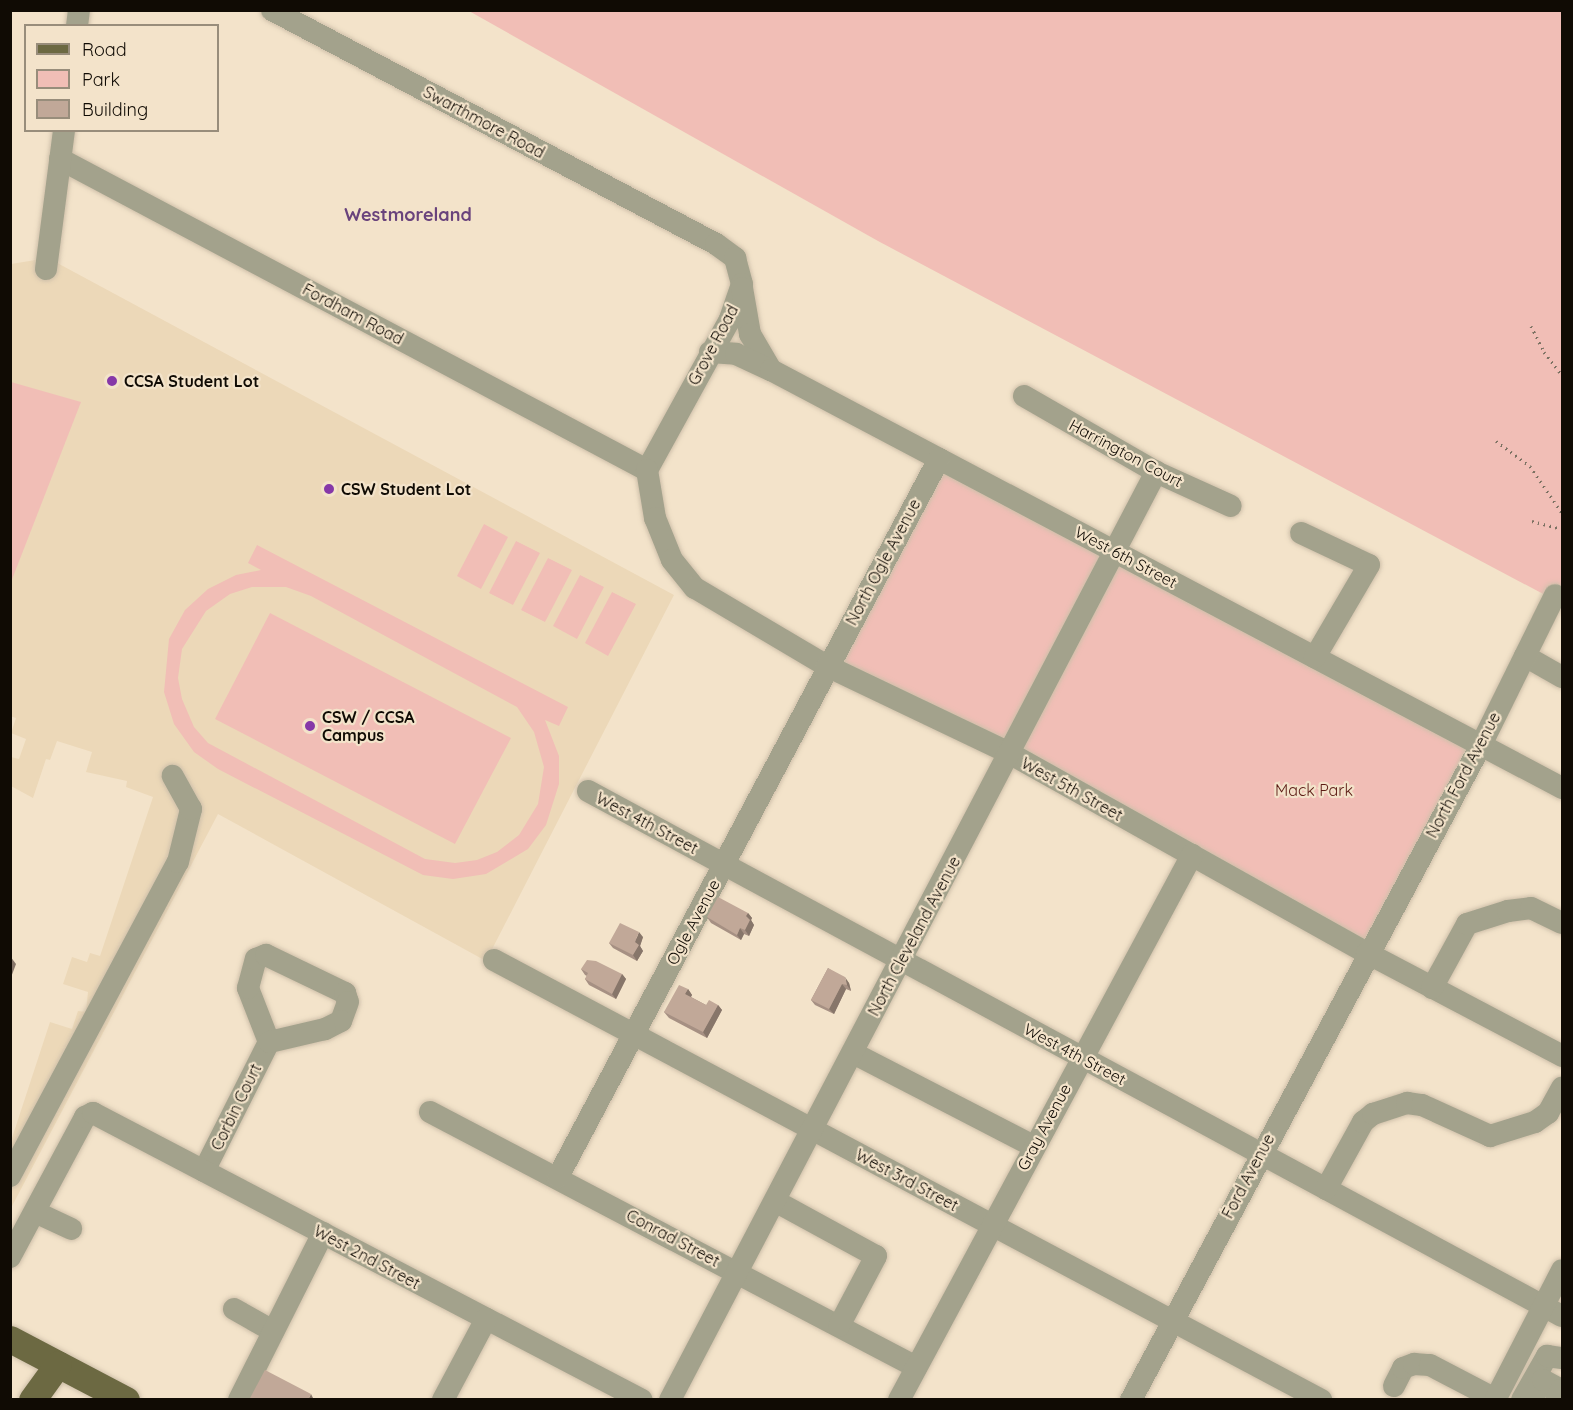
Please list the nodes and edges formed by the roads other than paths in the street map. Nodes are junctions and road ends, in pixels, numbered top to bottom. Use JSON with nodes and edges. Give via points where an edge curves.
{"nodes":[{"id":1,"x":272,"y":10,"type":"edge"},
{"id":2,"x":63,"y":132,"type":"edge"},
{"id":3,"x":60,"y":159,"type":"junction"},
{"id":4,"x":695,"y":233,"type":"joint"},
{"id":5,"x":46,"y":269,"type":"dead end"},
{"id":6,"x":742,"y":284,"type":"junction"},
{"id":7,"x":710,"y":352,"type":"junction"},
{"id":8,"x":771,"y":370,"type":"junction"},
{"id":9,"x":1024,"y":396,"type":"dead end"},
{"id":10,"x":939,"y":459,"type":"junction"},
{"id":11,"x":647,"y":470,"type":"junction"},
{"id":12,"x":1156,"y":472,"type":"junction"},
{"id":13,"x":1230,"y":506,"type":"dead end"},
{"id":14,"x":1301,"y":533,"type":"dead end"},
{"id":15,"x":1114,"y":551,"type":"junction"},
{"id":16,"x":1555,"y":595,"type":"dead end"},
{"id":17,"x":1525,"y":656,"type":"junction"},
{"id":18,"x":1315,"y":657,"type":"junction"},
{"id":19,"x":827,"y":666,"type":"junction"},
{"id":20,"x":1563,"y":677,"type":"edge"},
{"id":21,"x":1481,"y":745,"type":"junction"},
{"id":22,"x":1009,"y":753,"type":"junction"},
{"id":23,"x":173,"y":776,"type":"dead end"},
{"id":24,"x":1563,"y":788,"type":"edge"},
{"id":25,"x":588,"y":791,"type":"dead end"},
{"id":26,"x":1192,"y":855,"type":"junction"},
{"id":27,"x":723,"y":864,"type":"junction"},
{"id":28,"x":1563,"y":923,"type":"edge"},
{"id":29,"x":1367,"y":953,"type":"junction"},
{"id":30,"x":494,"y":960,"type":"dead end"},
{"id":31,"x":901,"y":961,"type":"junction"},
{"id":32,"x":1432,"y":987,"type":"junction"},
{"id":33,"x":633,"y":1034,"type":"junction"},
{"id":34,"x":268,"y":1042,"type":"junction"},
{"id":35,"x":853,"y":1053,"type":"junction"},
{"id":36,"x":1563,"y":1056,"type":"edge"},
{"id":37,"x":1080,"y":1057,"type":"junction"},
{"id":38,"x":1563,"y":1088,"type":"edge"},
{"id":39,"x":430,"y":1112,"type":"dead end"},
{"id":40,"x":812,"y":1129,"type":"junction"},
{"id":41,"x":1033,"y":1146,"type":"junction"},
{"id":42,"x":1260,"y":1154,"type":"junction"},
{"id":43,"x":204,"y":1171,"type":"junction"},
{"id":44,"x":10,"y":1176,"type":"edge"},
{"id":45,"x":558,"y":1178,"type":"junction"},
{"id":46,"x":1326,"y":1190,"type":"junction"},
{"id":47,"x":775,"y":1201,"type":"junction"},
{"id":48,"x":35,"y":1212,"type":"junction"},
{"id":49,"x":993,"y":1225,"type":"junction"},
{"id":50,"x":70,"y":1230,"type":"dead end"},
{"id":51,"x":323,"y":1233,"type":"junction"},
{"id":52,"x":10,"y":1257,"type":"edge"},
{"id":53,"x":1563,"y":1270,"type":"edge"},
{"id":54,"x":738,"y":1272,"type":"junction"},
{"id":55,"x":234,"y":1309,"type":"dead end"},
{"id":56,"x":1553,"y":1311,"type":"edge"},
{"id":57,"x":486,"y":1318,"type":"junction"},
{"id":58,"x":1173,"y":1321,"type":"junction"},
{"id":59,"x":839,"y":1326,"type":"junction"},
{"id":60,"x":273,"y":1331,"type":"junction"},
{"id":61,"x":10,"y":1339,"type":"edge"},
{"id":62,"x":1563,"y":1358,"type":"edge"},
{"id":63,"x":58,"y":1364,"type":"junction"},
{"id":64,"x":916,"y":1367,"type":"junction"},
{"id":65,"x":1394,"y":1386,"type":"dead end"},
{"id":66,"x":1495,"y":1399,"type":"edge"},
{"id":67,"x":32,"y":1400,"type":"edge"},
{"id":68,"x":126,"y":1400,"type":"edge"},
{"id":69,"x":239,"y":1400,"type":"edge"},
{"id":70,"x":443,"y":1400,"type":"edge"},
{"id":71,"x":642,"y":1400,"type":"edge"},
{"id":72,"x":670,"y":1400,"type":"edge"},
{"id":73,"x":898,"y":1400,"type":"edge"},
{"id":74,"x":1131,"y":1400,"type":"edge"},
{"id":75,"x":1321,"y":1400,"type":"edge"},
{"id":76,"x":1522,"y":1400,"type":"edge"},
{"id":77,"x":1531,"y":1400,"type":"edge"},
{"id":78,"x":1556,"y":1400,"type":"edge"}],
"edges":[{"from":1,"to":4,"type":"street","name":"Swarthmore Road"},
{"from":2,"to":3,"type":"street"},
{"from":3,"to":5,"type":"street"},
{"from":3,"to":11,"type":"street","name":"Fordham Road"},
{"from":4,"to":6,"type":"street","name":"Grove Road","via":[[735,258]]},
{"from":6,"to":7,"type":"street","name":"Grove Road","via":[[729,321]]},
{"from":6,"to":8,"type":"street","via":[[750,334]]},
{"from":7,"to":8,"type":"street","name":"West 6th Street","via":[[736,354]]},
{"from":7,"to":11,"type":"street","name":"Grove Road"},
{"from":8,"to":10,"type":"street","name":"West 6th Street"},
{"from":9,"to":12,"type":"street","name":"Harrington Court"},
{"from":10,"to":15,"type":"street","name":"West 6th Street"},
{"from":10,"to":19,"type":"street","name":"North Ogle Avenue"},
{"from":11,"to":19,"type":"street","name":"West 5th Street","via":[[655,518],[672,560],[695,588]]},
{"from":12,"to":13,"type":"street","name":"Harrington Court"},
{"from":12,"to":15,"type":"street","name":"North Cleveland Avenue"},
{"from":14,"to":18,"type":"street","via":[[1369,565]]},
{"from":15,"to":18,"type":"street","name":"West 6th Street"},
{"from":15,"to":22,"type":"street","name":"North Cleveland Avenue"},
{"from":16,"to":17,"type":"street","name":"North Ford Avenue"},
{"from":17,"to":20,"type":"street"},
{"from":17,"to":21,"type":"street","name":"North Ford Avenue"},
{"from":18,"to":21,"type":"street","name":"West 6th Street"},
{"from":19,"to":22,"type":"street","name":"West 5th Street"},
{"from":19,"to":27,"type":"street","name":"Ogle Avenue"},
{"from":21,"to":24,"type":"street","name":"West 6th Street"},
{"from":21,"to":29,"type":"street","name":"North Ford Avenue"},
{"from":22,"to":26,"type":"street","name":"West 5th Street"},
{"from":22,"to":31,"type":"street","name":"North Cleveland Avenue"},
{"from":23,"to":44,"type":"street","via":[[191,809],[178,862]]},
{"from":25,"to":27,"type":"street","name":"West 4th Street"},
{"from":26,"to":29,"type":"street","name":"West 5th Street"},
{"from":26,"to":37,"type":"street","name":"Gray Avenue"},
{"from":27,"to":31,"type":"street","name":"West 4th Street"},
{"from":27,"to":33,"type":"street","name":"Ogle Avenue"},
{"from":28,"to":32,"type":"street","via":[[1531,908],[1508,910],[1467,924]]},
{"from":29,"to":32,"type":"street","name":"West 5th Street"},
{"from":29,"to":42,"type":"street","name":"Ford Avenue"},
{"from":30,"to":33,"type":"street","name":"West 3rd Street"},
{"from":31,"to":35,"type":"street","name":"North Cleveland Avenue"},
{"from":31,"to":37,"type":"street","name":"West 4th Street"},
{"from":32,"to":36,"type":"street","name":"West 5th Street"},
{"from":33,"to":40,"type":"street","name":"West 3rd Street"},
{"from":33,"to":45,"type":"street","name":"Ogle Avenue"},
{"from":34,"to":34,"type":"street","via":[[248,988],[256,959],[266,956],[345,993],[348,1002],[341,1021],[325,1029]]},
{"from":34,"to":43,"type":"street","name":"Corbin Court"},
{"from":35,"to":40,"type":"street","name":"North Cleveland Avenue"},
{"from":35,"to":41,"type":"street"},
{"from":37,"to":41,"type":"street","name":"Gray Avenue"},
{"from":37,"to":42,"type":"street","name":"West 4th Street"},
{"from":38,"to":46,"type":"street","via":[[1548,1113],[1535,1122],[1491,1136],[1422,1105],[1407,1103],[1373,1114],[1363,1122]]},
{"from":39,"to":45,"type":"street","name":"Conrad Street"},
{"from":40,"to":47,"type":"street","name":"North Cleveland Avenue"},
{"from":40,"to":49,"type":"street","name":"West 3rd Street"},
{"from":41,"to":49,"type":"street","name":"Gray Avenue"},
{"from":42,"to":46,"type":"street","name":"West 4th Street"},
{"from":42,"to":58,"type":"street","name":"Ford Avenue"},
{"from":43,"to":48,"type":"street","name":"West 2nd Street","via":[[93,1113],[85,1117]]},
{"from":43,"to":51,"type":"street","name":"West 2nd Street"},
{"from":45,"to":54,"type":"street","name":"Conrad Street"},
{"from":46,"to":56,"type":"street","name":"West 4th Street"},
{"from":47,"to":54,"type":"street","name":"North Cleveland Avenue"},
{"from":47,"to":59,"type":"street","via":[[876,1256]]},
{"from":48,"to":50,"type":"street"},
{"from":48,"to":52,"type":"street"},
{"from":49,"to":58,"type":"street","name":"West 3rd Street"},
{"from":49,"to":64,"type":"street","name":"Gray Avenue"},
{"from":51,"to":57,"type":"street","name":"West 2nd Street"},
{"from":51,"to":60,"type":"street"},
{"from":53,"to":56,"type":"street"},
{"from":54,"to":59,"type":"street","name":"Conrad Street"},
{"from":54,"to":72,"type":"street","name":"North Cleveland Avenue"},
{"from":55,"to":60,"type":"street"},
{"from":56,"to":66,"type":"street"},
{"from":57,"to":70,"type":"street"},
{"from":57,"to":71,"type":"street","name":"West 2nd Street"},
{"from":58,"to":74,"type":"street","name":"Ford Avenue"},
{"from":58,"to":75,"type":"street","name":"West 3rd Street"},
{"from":59,"to":64,"type":"street","name":"Conrad Street"},
{"from":60,"to":69,"type":"street"},
{"from":61,"to":63,"type":"main road"},
{"from":62,"to":76,"type":"street","via":[[1547,1356]]},
{"from":63,"to":67,"type":"main road"},
{"from":63,"to":68,"type":"main road"},
{"from":64,"to":73,"type":"street","name":"Gray Avenue"},
{"from":65,"to":66,"type":"street","via":[[1403,1368],[1430,1365]]},
{"from":77,"to":78,"type":"street","via":[[1542,1380],[1561,1390]]}]}
